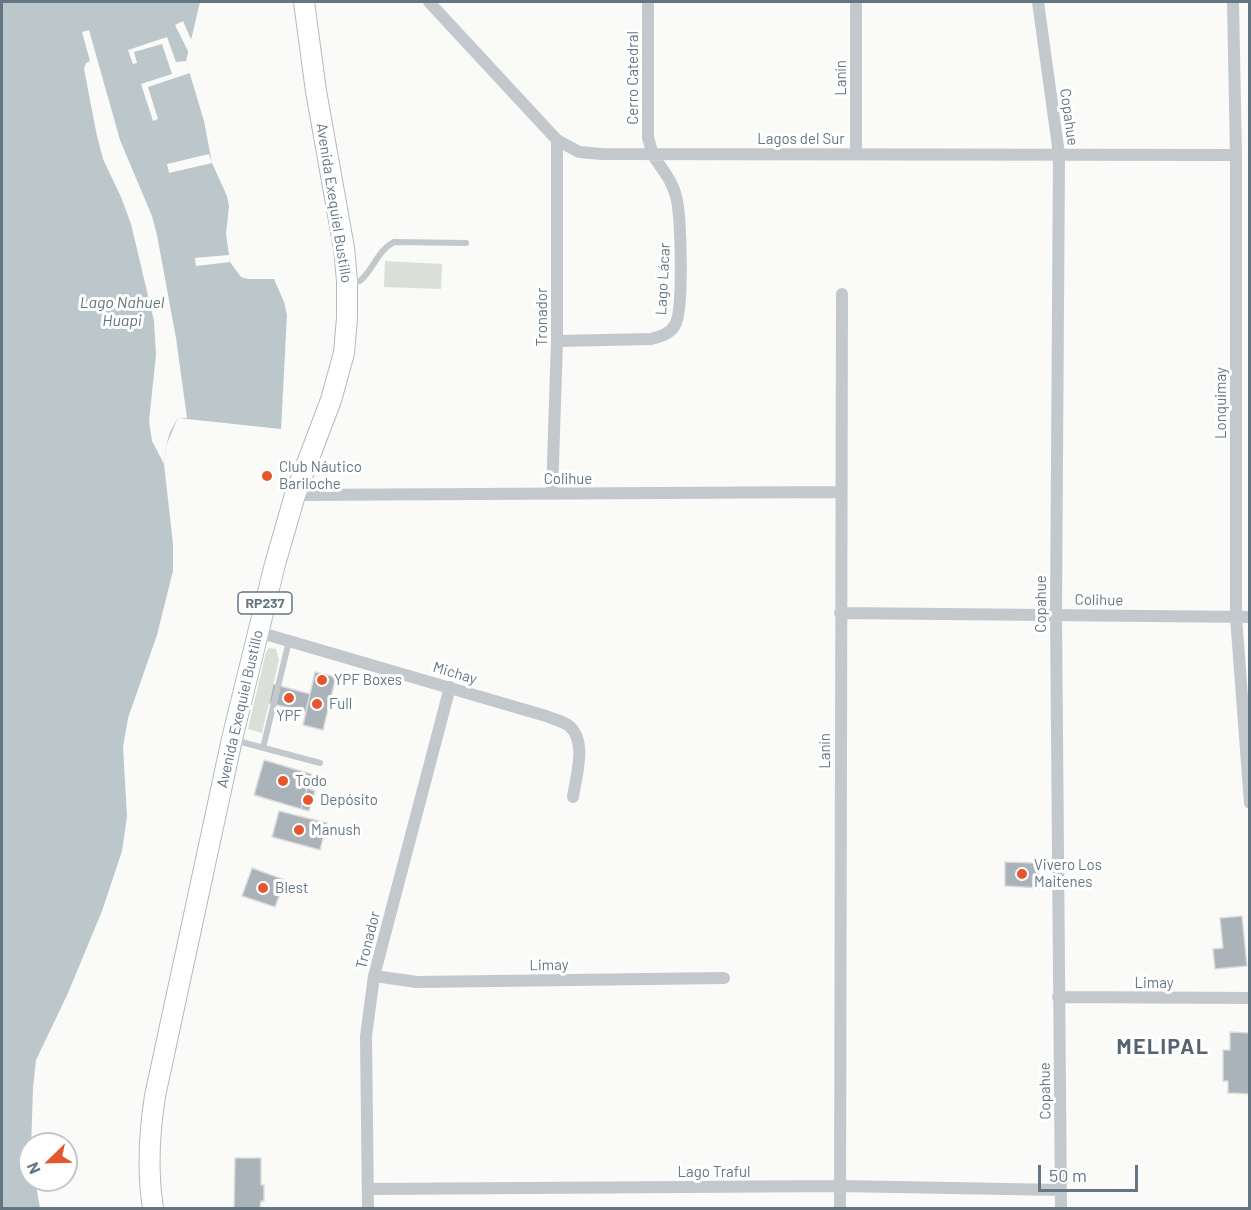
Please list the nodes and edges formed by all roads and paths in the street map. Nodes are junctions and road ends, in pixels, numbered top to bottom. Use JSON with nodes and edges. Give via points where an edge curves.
{"nodes":[{"id":1,"x":304,"y":2,"type":"edge"},
{"id":2,"x":429,"y":2,"type":"edge"},
{"id":3,"x":648,"y":2,"type":"edge"},
{"id":4,"x":856,"y":2,"type":"edge"},
{"id":5,"x":1038,"y":2,"type":"edge"},
{"id":6,"x":1233,"y":2,"type":"edge"},
{"id":7,"x":557,"y":140,"type":"junction"},
{"id":8,"x":653,"y":154,"type":"junction"},
{"id":9,"x":856,"y":154,"type":"junction"},
{"id":10,"x":1059,"y":154,"type":"junction"},
{"id":11,"x":1236,"y":155,"type":"junction"},
{"id":12,"x":466,"y":243,"type":"dead end"},
{"id":13,"x":347,"y":281,"type":"junction"},
{"id":14,"x":842,"y":294,"type":"dead end"},
{"id":15,"x":557,"y":341,"type":"junction"},
{"id":16,"x":841,"y":492,"type":"junction"},
{"id":17,"x":552,"y":494,"type":"junction"},
{"id":18,"x":295,"y":495,"type":"junction"},
{"id":19,"x":840,"y":613,"type":"junction"},
{"id":20,"x":1056,"y":614,"type":"junction"},
{"id":21,"x":1236,"y":617,"type":"junction"},
{"id":22,"x":1250,"y":617,"type":"edge"},
{"id":23,"x":258,"y":632,"type":"junction"},
{"id":24,"x":290,"y":640,"type":"junction"},
{"id":25,"x":450,"y":687,"type":"junction"},
{"id":26,"x":232,"y":739,"type":"junction"},
{"id":27,"x":264,"y":748,"type":"junction"},
{"id":28,"x":320,"y":763,"type":"dead end"},
{"id":29,"x":573,"y":797,"type":"dead end"},
{"id":30,"x":1250,"y":803,"type":"edge"},
{"id":31,"x":374,"y":976,"type":"junction"},
{"id":32,"x":724,"y":978,"type":"dead end"},
{"id":33,"x":1058,"y":997,"type":"junction"},
{"id":34,"x":1250,"y":998,"type":"edge"},
{"id":35,"x":840,"y":1186,"type":"junction"},
{"id":36,"x":368,"y":1190,"type":"junction"},
{"id":37,"x":1061,"y":1190,"type":"junction"},
{"id":38,"x":153,"y":1209,"type":"edge"},
{"id":39,"x":368,"y":1209,"type":"edge"},
{"id":40,"x":840,"y":1209,"type":"edge"},
{"id":41,"x":1061,"y":1209,"type":"edge"}],
"edges":[{"from":1,"to":13,"type":"main road","name":"Avenida Exequiel Bustillo","number":"RP237"},
{"from":2,"to":7,"type":"street","name":"Lagos del Sur"},
{"from":3,"to":8,"type":"street","name":"Cerro Catedral","via":[[648,138]]},
{"from":4,"to":9,"type":"street","name":"Lanín"},
{"from":5,"to":10,"type":"street","name":"Copahue"},
{"from":6,"to":11,"type":"street","name":"Lonquimay"},
{"from":7,"to":8,"type":"street","name":"Lagos del Sur","via":[[579,152]]},
{"from":7,"to":15,"type":"street","name":"Tronador"},
{"from":8,"to":9,"type":"street","name":"Lagos del Sur"},
{"from":8,"to":15,"type":"street","name":"Lago Lácar","via":[[670,178],[680,216],[679,305],[675,325],[664,336],[651,339]]},
{"from":9,"to":10,"type":"street","name":"Lagos del Sur"},
{"from":10,"to":11,"type":"street","name":"Lagos del Sur"},
{"from":10,"to":20,"type":"street","name":"Copahue"},
{"from":11,"to":21,"type":"street","name":"Lonquimay"},
{"from":12,"to":13,"type":"lane","via":[[394,242],[376,257],[369,274],[360,281]]},
{"from":13,"to":18,"type":"main road","name":"Avenida Exequiel Bustillo","number":"RP237","via":[[344,353],[331,400]]},
{"from":14,"to":16,"type":"street","name":"Lanín"},
{"from":15,"to":17,"type":"street","name":"Tronador"},
{"from":16,"to":17,"type":"street","name":"Colihue"},
{"from":16,"to":19,"type":"street","name":"Lanín"},
{"from":17,"to":18,"type":"street","name":"Colihue"},
{"from":18,"to":23,"type":"main road","name":"Avenida Exequiel Bustillo","number":"RP237"},
{"from":19,"to":20,"type":"street","name":"Colihue"},
{"from":19,"to":35,"type":"street","name":"Lanín"},
{"from":20,"to":21,"type":"street","name":"Colihue"},
{"from":20,"to":33,"type":"street","name":"Copahue"},
{"from":21,"to":22,"type":"street","name":"Colihue"},
{"from":21,"to":30,"type":"street","name":"Lonquimay"},
{"from":23,"to":24,"type":"street","name":"Michay"},
{"from":23,"to":26,"type":"main road","name":"Avenida Exequiel Bustillo","number":"RP237"},
{"from":24,"to":25,"type":"street","name":"Michay"},
{"from":24,"to":27,"type":"lane"},
{"from":25,"to":29,"type":"street","name":"Michay","via":[[568,725],[577,736],[579,750]]},
{"from":25,"to":31,"type":"street","name":"Tronador"},
{"from":26,"to":27,"type":"lane"},
{"from":26,"to":38,"type":"main road","name":"Avenida Exequiel Bustillo","number":"RP237","via":[[155,1096],[149,1133]]},
{"from":27,"to":28,"type":"lane"},
{"from":31,"to":32,"type":"street","name":"Limay","via":[[417,982]]},
{"from":31,"to":36,"type":"street","name":"Tronador","via":[[366,1036]]},
{"from":33,"to":34,"type":"street","name":"Limay"},
{"from":33,"to":37,"type":"street","name":"Copahue"},
{"from":35,"to":36,"type":"street","name":"Lago Traful"},
{"from":35,"to":37,"type":"street","name":"Lago Traful"},
{"from":35,"to":40,"type":"street","name":"Lanín"},
{"from":36,"to":39,"type":"street","name":"Tronador"},
{"from":37,"to":41,"type":"street","name":"Copahue"}]}
